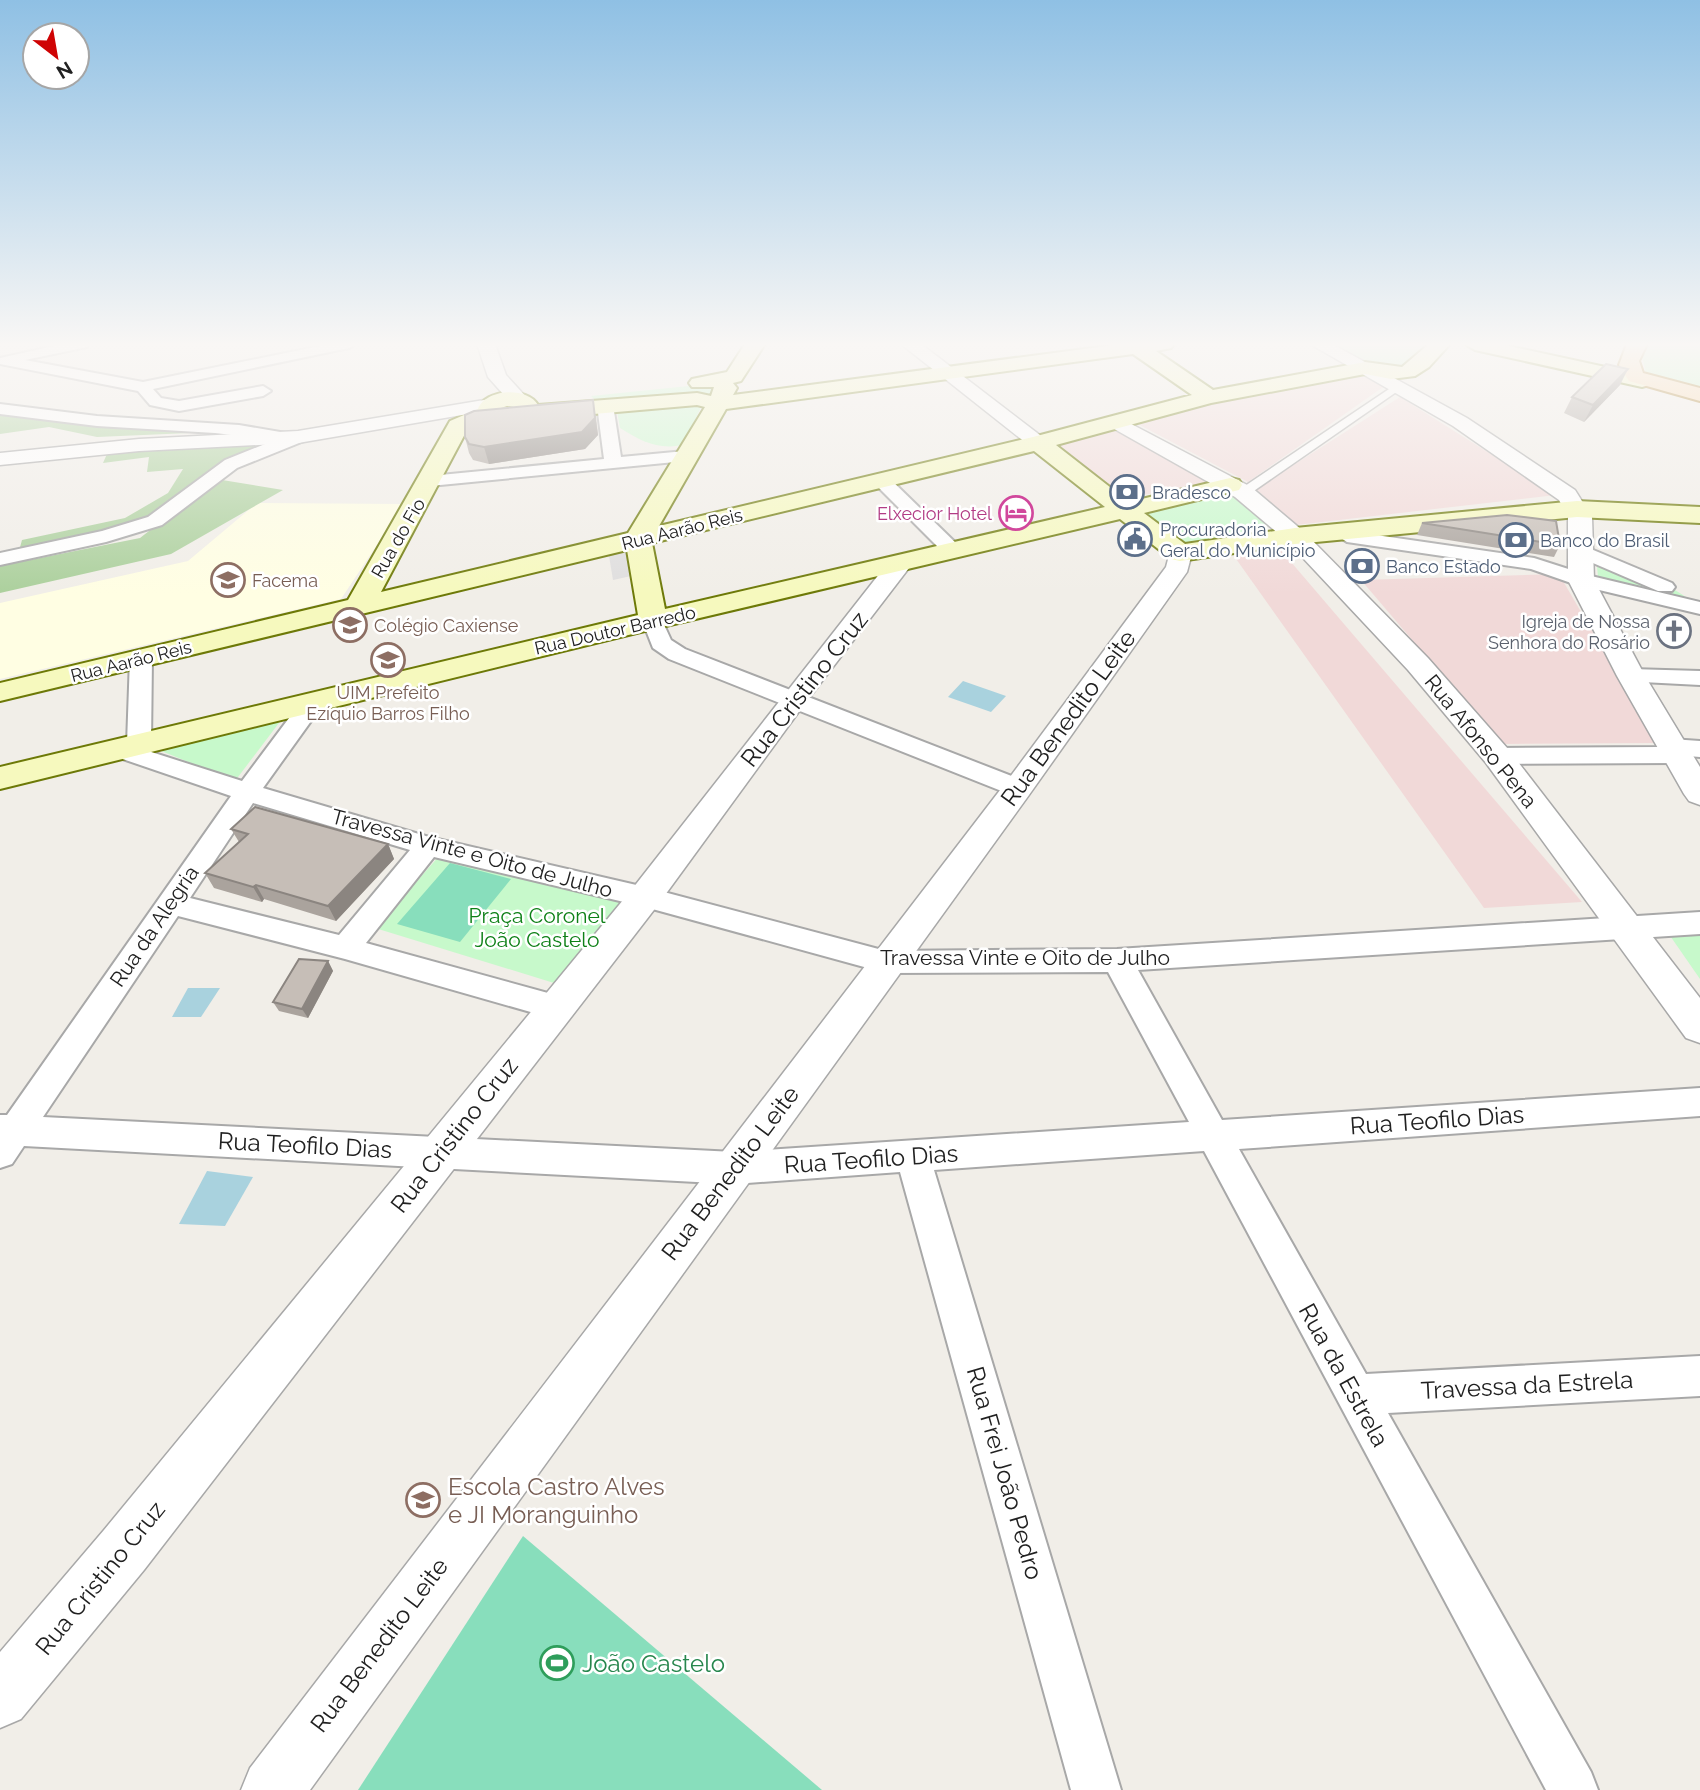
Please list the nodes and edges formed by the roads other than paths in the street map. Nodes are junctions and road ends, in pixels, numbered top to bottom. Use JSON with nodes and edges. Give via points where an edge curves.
{"nodes":[{"id":1,"x":223,"y":428,"type":"edge"},
{"id":2,"x":357,"y":428,"type":"edge"},
{"id":3,"x":457,"y":428,"type":"edge"},
{"id":4,"x":608,"y":428,"type":"edge"},
{"id":5,"x":700,"y":428,"type":"edge"},
{"id":6,"x":1018,"y":428,"type":"edge"},
{"id":7,"x":1095,"y":428,"type":"edge"},
{"id":8,"x":1126,"y":428,"type":"edge"},
{"id":9,"x":1333,"y":428,"type":"edge"},
{"id":10,"x":1468,"y":428,"type":"edge"},
{"id":11,"x":292,"y":437,"type":"junction"},
{"id":12,"x":1038,"y":443,"type":"junction"},
{"id":13,"x":95,"y":450,"type":"junction"},
{"id":14,"x":685,"y":456,"type":"junction"},
{"id":15,"x":0,"y":459,"type":"edge"},
{"id":16,"x":613,"y":463,"type":"junction"},
{"id":17,"x":0,"y":465,"type":"edge"},
{"id":18,"x":881,"y":480,"type":"junction"},
{"id":19,"x":430,"y":481,"type":"junction"},
{"id":20,"x":1237,"y":489,"type":"junction"},
{"id":21,"x":1123,"y":512,"type":"junction"},
{"id":22,"x":1578,"y":513,"type":"junction"},
{"id":23,"x":1700,"y":515,"type":"edge"},
{"id":24,"x":1700,"y":523,"type":"edge"},
{"id":25,"x":1339,"y":531,"type":"junction"},
{"id":26,"x":1294,"y":536,"type":"junction"},
{"id":27,"x":638,"y":539,"type":"junction"},
{"id":28,"x":1579,"y":550,"type":"junction"},
{"id":29,"x":954,"y":552,"type":"junction"},
{"id":30,"x":1180,"y":553,"type":"junction"},
{"id":31,"x":0,"y":559,"type":"edge"},
{"id":32,"x":900,"y":565,"type":"junction"},
{"id":33,"x":1581,"y":580,"type":"junction"},
{"id":34,"x":1700,"y":601,"type":"edge"},
{"id":35,"x":359,"y":606,"type":"junction"},
{"id":36,"x":1700,"y":608,"type":"edge"},
{"id":37,"x":653,"y":620,"type":"junction"},
{"id":38,"x":141,"y":658,"type":"junction"},
{"id":39,"x":1631,"y":676,"type":"junction"},
{"id":40,"x":1700,"y":678,"type":"edge"},
{"id":41,"x":0,"y":692,"type":"edge"},
{"id":42,"x":793,"y":700,"type":"junction"},
{"id":43,"x":312,"y":703,"type":"junction"},
{"id":44,"x":128,"y":747,"type":"junction"},
{"id":45,"x":1682,"y":751,"type":"edge"},
{"id":46,"x":1497,"y":756,"type":"junction"},
{"id":47,"x":0,"y":778,"type":"edge"},
{"id":48,"x":1018,"y":788,"type":"junction"},
{"id":49,"x":247,"y":792,"type":"junction"},
{"id":50,"x":1700,"y":793,"type":"edge"},
{"id":51,"x":428,"y":846,"type":"junction"},
{"id":52,"x":645,"y":897,"type":"junction"},
{"id":53,"x":169,"y":904,"type":"junction"},
{"id":54,"x":1700,"y":923,"type":"edge"},
{"id":55,"x":1625,"y":927,"type":"junction"},
{"id":56,"x":345,"y":948,"type":"junction"},
{"id":57,"x":1117,"y":960,"type":"junction"},
{"id":58,"x":886,"y":962,"type":"junction"},
{"id":59,"x":555,"y":1007,"type":"junction"},
{"id":60,"x":1700,"y":1027,"type":"edge"},
{"id":61,"x":1700,"y":1102,"type":"edge"},
{"id":62,"x":1213,"y":1135,"type":"junction"},
{"id":63,"x":5,"y":1138,"type":"edge"},
{"id":64,"x":440,"y":1152,"type":"junction"},
{"id":65,"x":914,"y":1157,"type":"junction"},
{"id":66,"x":734,"y":1168,"type":"junction"},
{"id":67,"x":1700,"y":1376,"type":"edge"},
{"id":68,"x":1355,"y":1395,"type":"junction"},
{"id":69,"x":0,"y":1698,"type":"edge"},
{"id":70,"x":272,"y":1790,"type":"edge"},
{"id":71,"x":1096,"y":1790,"type":"edge"},
{"id":72,"x":1573,"y":1790,"type":"edge"}],
"edges":[{"from":1,"to":11,"type":"street"},
{"from":2,"to":11,"type":"street"},
{"from":3,"to":19,"type":"main road","name":"Rua do Fio"},
{"from":4,"to":16,"type":"street"},
{"from":5,"to":14,"type":"main road"},
{"from":6,"to":12,"type":"street"},
{"from":7,"to":12,"type":"main road","name":"Rua Aarão Reis"},
{"from":8,"to":20,"type":"street","name":"Rua Afonso Pena"},
{"from":9,"to":20,"type":"street"},
{"from":10,"to":22,"type":"street","via":[[1562,490]]},
{"from":11,"to":13,"type":"street"},
{"from":11,"to":31,"type":"street","via":[[231,464],[155,521],[106,537]]},
{"from":12,"to":18,"type":"main road","name":"Rua Aarão Reis"},
{"from":12,"to":21,"type":"main road"},
{"from":13,"to":15,"type":"street"},
{"from":13,"to":17,"type":"street"},
{"from":14,"to":16,"type":"street"},
{"from":14,"to":27,"type":"main road"},
{"from":16,"to":19,"type":"street"},
{"from":18,"to":27,"type":"main road","name":"Rua Aarão Reis"},
{"from":18,"to":29,"type":"street"},
{"from":19,"to":35,"type":"main road","name":"Rua do Fio"},
{"from":20,"to":21,"type":"main road","name":"Rua Doutor Barredo"},
{"from":20,"to":26,"type":"street","name":"Rua Afonso Pena"},
{"from":21,"to":29,"type":"main road","name":"Rua Doutor Barredo"},
{"from":21,"to":30,"type":"main road"},
{"from":22,"to":23,"type":"main road"},
{"from":22,"to":24,"type":"main road"},
{"from":22,"to":25,"type":"main road"},
{"from":22,"to":28,"type":"street"},
{"from":25,"to":26,"type":"main road"},
{"from":25,"to":33,"type":"street","via":[[1362,539],[1534,564]]},
{"from":26,"to":30,"type":"main road"},
{"from":26,"to":46,"type":"street","name":"Rua Afonso Pena","via":[[1418,664]]},
{"from":27,"to":35,"type":"main road","name":"Rua Aarão Reis"},
{"from":27,"to":37,"type":"main road"},
{"from":28,"to":33,"type":"street"},
{"from":28,"to":34,"type":"street"},
{"from":29,"to":32,"type":"main road","name":"Rua Doutor Barredo"},
{"from":30,"to":48,"type":"street","name":"Rua Benedito Leite","via":[[1178,567]]},
{"from":32,"to":37,"type":"main road","name":"Rua Doutor Barredo"},
{"from":32,"to":42,"type":"street","name":"Rua Cristino Cruz"},
{"from":33,"to":36,"type":"street"},
{"from":33,"to":39,"type":"street"},
{"from":35,"to":38,"type":"main road","name":"Rua Aarão Reis"},
{"from":37,"to":42,"type":"street","via":[[668,650]]},
{"from":37,"to":43,"type":"main road","name":"Rua Doutor Barredo"},
{"from":38,"to":41,"type":"main road","name":"Rua Aarão Reis"},
{"from":38,"to":44,"type":"street"},
{"from":39,"to":40,"type":"street"},
{"from":39,"to":45,"type":"street"},
{"from":42,"to":48,"type":"street"},
{"from":42,"to":52,"type":"street","name":"Rua Cristino Cruz"},
{"from":43,"to":44,"type":"main road","name":"Rua Doutor Barredo"},
{"from":43,"to":49,"type":"street","name":"Rua da Alegria"},
{"from":44,"to":47,"type":"main road","name":"Rua Doutor Barredo"},
{"from":44,"to":49,"type":"street","name":"Travessa Vinte e Oito de Julho"},
{"from":45,"to":46,"type":"street"},
{"from":45,"to":50,"type":"street"},
{"from":46,"to":55,"type":"street","name":"Rua Afonso Pena"},
{"from":48,"to":58,"type":"street","name":"Rua Benedito Leite"},
{"from":49,"to":51,"type":"street","name":"Travessa Vinte e Oito de Julho"},
{"from":49,"to":53,"type":"street","name":"Rua da Alegria"},
{"from":51,"to":52,"type":"street","name":"Travessa Vinte e Oito de Julho"},
{"from":51,"to":56,"type":"street"},
{"from":52,"to":58,"type":"street","name":"Travessa Vinte e Oito de Julho"},
{"from":52,"to":59,"type":"street","name":"Rua Cristino Cruz"},
{"from":53,"to":56,"type":"street"},
{"from":53,"to":63,"type":"street","name":"Rua da Alegria"},
{"from":54,"to":55,"type":"street","name":"Travessa Vinte e Oito de Julho"},
{"from":55,"to":57,"type":"street","name":"Travessa Vinte e Oito de Julho"},
{"from":55,"to":60,"type":"street","name":"Rua Afonso Pena"},
{"from":56,"to":59,"type":"street"},
{"from":57,"to":58,"type":"street","name":"Travessa Vinte e Oito de Julho"},
{"from":57,"to":62,"type":"street","name":"Rua da Estrela"},
{"from":58,"to":66,"type":"street","name":"Rua Benedito Leite"},
{"from":59,"to":64,"type":"street","name":"Rua Cristino Cruz"},
{"from":61,"to":62,"type":"street","name":"Rua Teofilo Dias"},
{"from":62,"to":65,"type":"street","name":"Rua Teofilo Dias"},
{"from":62,"to":68,"type":"street","name":"Rua da Estrela"},
{"from":63,"to":64,"type":"street","name":"Rua Teofilo Dias"},
{"from":64,"to":66,"type":"street","name":"Rua Teofilo Dias"},
{"from":64,"to":69,"type":"street","name":"Rua Cristino Cruz","via":[[124,1550]]},
{"from":65,"to":66,"type":"street","name":"Rua Teofilo Dias"},
{"from":65,"to":71,"type":"street","name":"Rua Frei João Pedro"},
{"from":66,"to":70,"type":"street","name":"Rua Benedito Leite"},
{"from":67,"to":68,"type":"street","name":"Travessa da Estrela"},
{"from":68,"to":72,"type":"street","name":"Rua da Estrela"}]}
